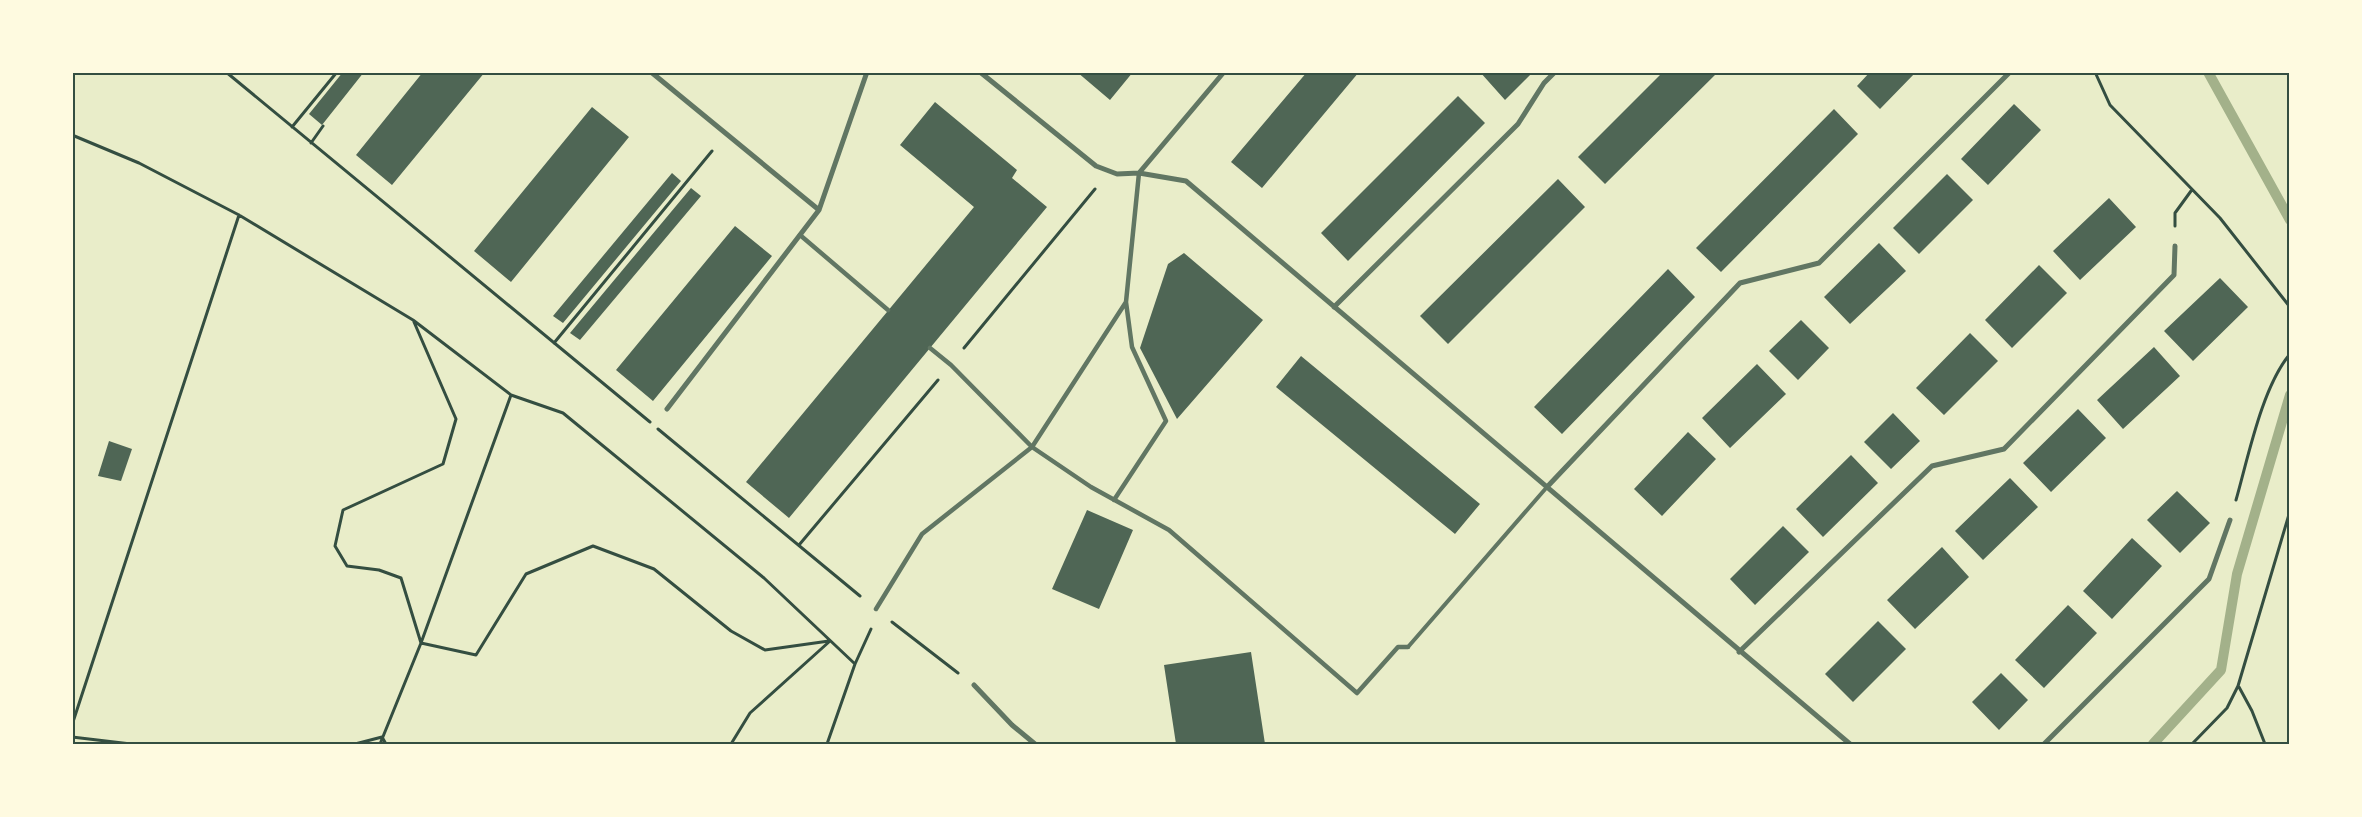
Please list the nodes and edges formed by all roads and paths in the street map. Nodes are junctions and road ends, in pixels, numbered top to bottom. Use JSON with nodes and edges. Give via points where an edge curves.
{"nodes":[{"id":1,"x":226,"y":72,"type":"edge"},
{"id":2,"x":337,"y":72,"type":"edge"},
{"id":3,"x":651,"y":72,"type":"edge"},
{"id":4,"x":867,"y":72,"type":"edge"},
{"id":5,"x":980,"y":72,"type":"edge"},
{"id":6,"x":1224,"y":72,"type":"edge"},
{"id":7,"x":1555,"y":72,"type":"edge"},
{"id":8,"x":2010,"y":72,"type":"edge"},
{"id":9,"x":2095,"y":72,"type":"edge"},
{"id":10,"x":323,"y":126,"type":"dead end"},
{"id":11,"x":292,"y":127,"type":"junction"},
{"id":12,"x":72,"y":134,"type":"edge"},
{"id":13,"x":726,"y":134,"type":"junction"},
{"id":14,"x":311,"y":143,"type":"junction"},
{"id":15,"x":1139,"y":172,"type":"junction"},
{"id":16,"x":2191,"y":191,"type":"junction"},
{"id":17,"x":819,"y":210,"type":"junction"},
{"id":18,"x":239,"y":215,"type":"junction"},
{"id":19,"x":800,"y":235,"type":"junction"},
{"id":20,"x":2175,"y":246,"type":"joint"},
{"id":21,"x":1126,"y":302,"type":"junction"},
{"id":22,"x":2290,"y":306,"type":"edge"},
{"id":23,"x":1334,"y":307,"type":"junction"},
{"id":24,"x":888,"y":310,"type":"dead end"},
{"id":25,"x":413,"y":320,"type":"junction"},
{"id":26,"x":554,"y":343,"type":"junction"},
{"id":27,"x":930,"y":348,"type":"dead end"},
{"id":28,"x":2290,"y":354,"type":"edge"},
{"id":29,"x":511,"y":395,"type":"junction"},
{"id":30,"x":667,"y":409,"type":"dead end"},
{"id":31,"x":1032,"y":447,"type":"junction"},
{"id":32,"x":1547,"y":487,"type":"junction"},
{"id":33,"x":1114,"y":500,"type":"junction"},
{"id":34,"x":2290,"y":511,"type":"edge"},
{"id":35,"x":2230,"y":520,"type":"joint"},
{"id":36,"x":876,"y":609,"type":"junction"},
{"id":37,"x":830,"y":641,"type":"junction"},
{"id":38,"x":421,"y":642,"type":"junction"},
{"id":39,"x":1408,"y":647,"type":"joint"},
{"id":40,"x":1739,"y":652,"type":"junction"},
{"id":41,"x":855,"y":664,"type":"junction"},
{"id":42,"x":974,"y":684,"type":"joint"},
{"id":43,"x":2238,"y":686,"type":"junction"},
{"id":44,"x":72,"y":725,"type":"edge"},
{"id":45,"x":72,"y":737,"type":"edge"},
{"id":46,"x":382,"y":737,"type":"junction"},
{"id":47,"x":131,"y":744,"type":"edge"},
{"id":48,"x":355,"y":744,"type":"edge"},
{"id":49,"x":380,"y":744,"type":"edge"},
{"id":50,"x":386,"y":744,"type":"edge"},
{"id":51,"x":731,"y":744,"type":"edge"},
{"id":52,"x":827,"y":744,"type":"edge"},
{"id":53,"x":1035,"y":744,"type":"edge"},
{"id":54,"x":1850,"y":744,"type":"edge"},
{"id":55,"x":2044,"y":744,"type":"edge"},
{"id":56,"x":2192,"y":744,"type":"edge"},
{"id":57,"x":2265,"y":744,"type":"edge"}],
"edges":[{"from":1,"to":11,"type":"path"},
{"from":2,"to":11,"type":"path"},
{"from":3,"to":13,"type":"street"},
{"from":4,"to":17,"type":"street"},
{"from":5,"to":15,"type":"street","via":[[1096,166],[1117,174]]},
{"from":6,"to":15,"type":"street"},
{"from":7,"to":23,"type":"street","via":[[1544,83],[1518,124]]},
{"from":8,"to":32,"type":"street","via":[[1819,263],[1740,283]]},
{"from":9,"to":16,"type":"path","via":[[2110,105]]},
{"from":10,"to":14,"type":"path"},
{"from":11,"to":14,"type":"path"},
{"from":12,"to":18,"type":"path","via":[[139,163]]},
{"from":13,"to":17,"type":"street"},
{"from":13,"to":26,"type":"path"},
{"from":14,"to":26,"type":"path"},
{"from":15,"to":21,"type":"street"},
{"from":15,"to":23,"type":"street","via":[[1186,181]]},
{"from":16,"to":20,"type":"path","via":[[2175,213]]},
{"from":16,"to":22,"type":"path","via":[[2220,218]]},
{"from":17,"to":19,"type":"street"},
{"from":18,"to":25,"type":"path"},
{"from":18,"to":44,"type":"path"},
{"from":19,"to":24,"type":"street"},
{"from":19,"to":30,"type":"street"},
{"from":20,"to":40,"type":"street","via":[[2174,275],[2004,449],[1932,466]]},
{"from":21,"to":31,"type":"street"},
{"from":21,"to":33,"type":"street","via":[[1132,347],[1166,421]]},
{"from":23,"to":32,"type":"street"},
{"from":25,"to":29,"type":"path"},
{"from":25,"to":38,"type":"path","via":[[456,419],[443,464],[343,510],[335,546],[348,566],[378,570],[401,578]]},
{"from":26,"to":36,"type":"path"},
{"from":27,"to":31,"type":"street"},
{"from":28,"to":35,"type":"path","via":[[2263,409]]},
{"from":29,"to":37,"type":"path","via":[[563,413],[764,578]]},
{"from":29,"to":38,"type":"path"},
{"from":31,"to":33,"type":"street"},
{"from":31,"to":36,"type":"street","via":[[922,534]]},
{"from":32,"to":39,"type":"lane"},
{"from":32,"to":40,"type":"street"},
{"from":33,"to":39,"type":"street","via":[[1169,530],[1357,693],[1398,647]]},
{"from":34,"to":43,"type":"path"},
{"from":35,"to":55,"type":"street","via":[[2209,580]]},
{"from":36,"to":41,"type":"path","via":[[869,637]]},
{"from":36,"to":42,"type":"path"},
{"from":37,"to":38,"type":"path","via":[[765,650],[731,631],[654,569],[593,546],[526,574],[476,655]]},
{"from":37,"to":41,"type":"path"},
{"from":37,"to":51,"type":"path","via":[[750,713]]},
{"from":38,"to":46,"type":"path"},
{"from":40,"to":54,"type":"street"},
{"from":41,"to":52,"type":"path"},
{"from":42,"to":53,"type":"street","via":[[1012,725]]},
{"from":43,"to":56,"type":"path","via":[[2227,708]]},
{"from":43,"to":57,"type":"path"},
{"from":45,"to":47,"type":"path"},
{"from":46,"to":48,"type":"path"},
{"from":46,"to":49,"type":"path"},
{"from":46,"to":50,"type":"path"}]}
